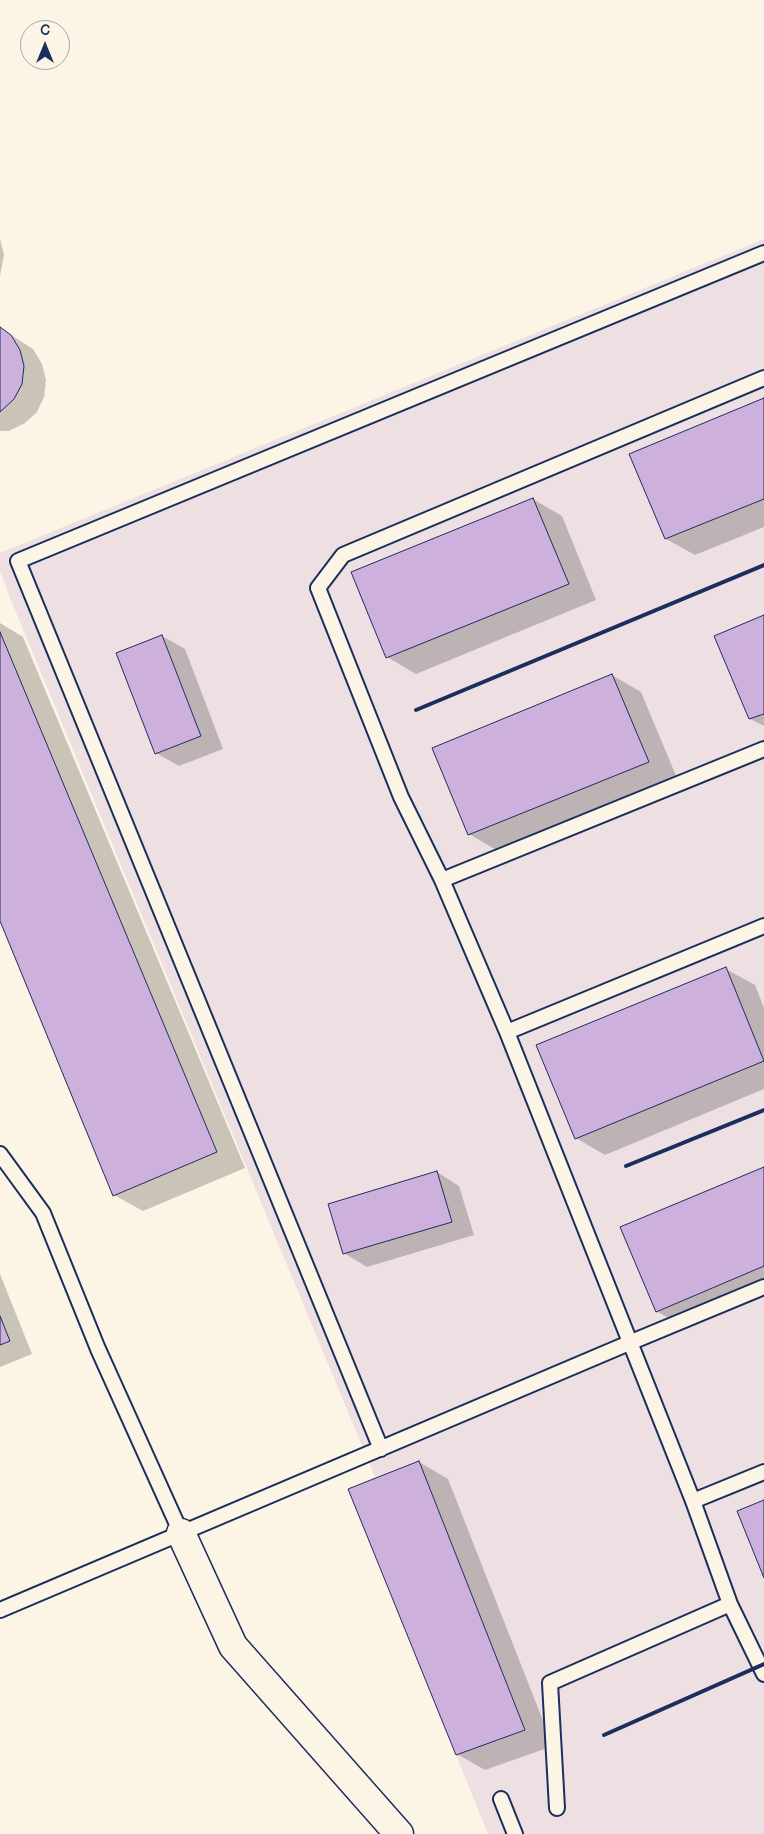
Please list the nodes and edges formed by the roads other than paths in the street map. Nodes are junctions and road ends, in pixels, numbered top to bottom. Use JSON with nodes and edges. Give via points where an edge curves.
{"nodes":[{"id":1,"x":764,"y":253,"type":"edge"},
{"id":2,"x":764,"y":378,"type":"edge"},
{"id":3,"x":764,"y":749,"type":"edge"},
{"id":4,"x":442,"y":880,"type":"junction"},
{"id":5,"x":764,"y":926,"type":"edge"},
{"id":6,"x":507,"y":1032,"type":"junction"},
{"id":7,"x":0,"y":1154,"type":"edge"},
{"id":8,"x":764,"y":1287,"type":"edge"},
{"id":9,"x":629,"y":1343,"type":"junction"},
{"id":10,"x":381,"y":1449,"type":"junction"},
{"id":11,"x":764,"y":1472,"type":"edge"},
{"id":12,"x":692,"y":1501,"type":"junction"},
{"id":13,"x":181,"y":1533,"type":"junction"},
{"id":14,"x":730,"y":1604,"type":"junction"},
{"id":15,"x":0,"y":1610,"type":"edge"},
{"id":16,"x":764,"y":1674,"type":"edge"},
{"id":17,"x":501,"y":1799,"type":"dead end"},
{"id":18,"x":557,"y":1808,"type":"dead end"},
{"id":19,"x":400,"y":1834,"type":"edge"},
{"id":20,"x":515,"y":1834,"type":"edge"}],
"edges":[{"from":1,"to":10,"type":"lane","via":[[18,561]]},
{"from":2,"to":4,"type":"lane","via":[[342,555],[318,588],[401,797]]},
{"from":3,"to":4,"type":"lane"},
{"from":4,"to":6,"type":"lane"},
{"from":5,"to":6,"type":"lane"},
{"from":6,"to":9,"type":"lane"},
{"from":7,"to":13,"type":"lane","via":[[43,1213],[98,1350]]},
{"from":8,"to":9,"type":"lane"},
{"from":9,"to":10,"type":"lane"},
{"from":9,"to":12,"type":"lane"},
{"from":10,"to":13,"type":"lane"},
{"from":11,"to":12,"type":"lane"},
{"from":12,"to":14,"type":"lane"},
{"from":13,"to":15,"type":"lane"},
{"from":13,"to":19,"type":"street","via":[[234,1646]]},
{"from":14,"to":16,"type":"lane"},
{"from":14,"to":18,"type":"lane","via":[[550,1683]]},
{"from":17,"to":20,"type":"lane"}]}
